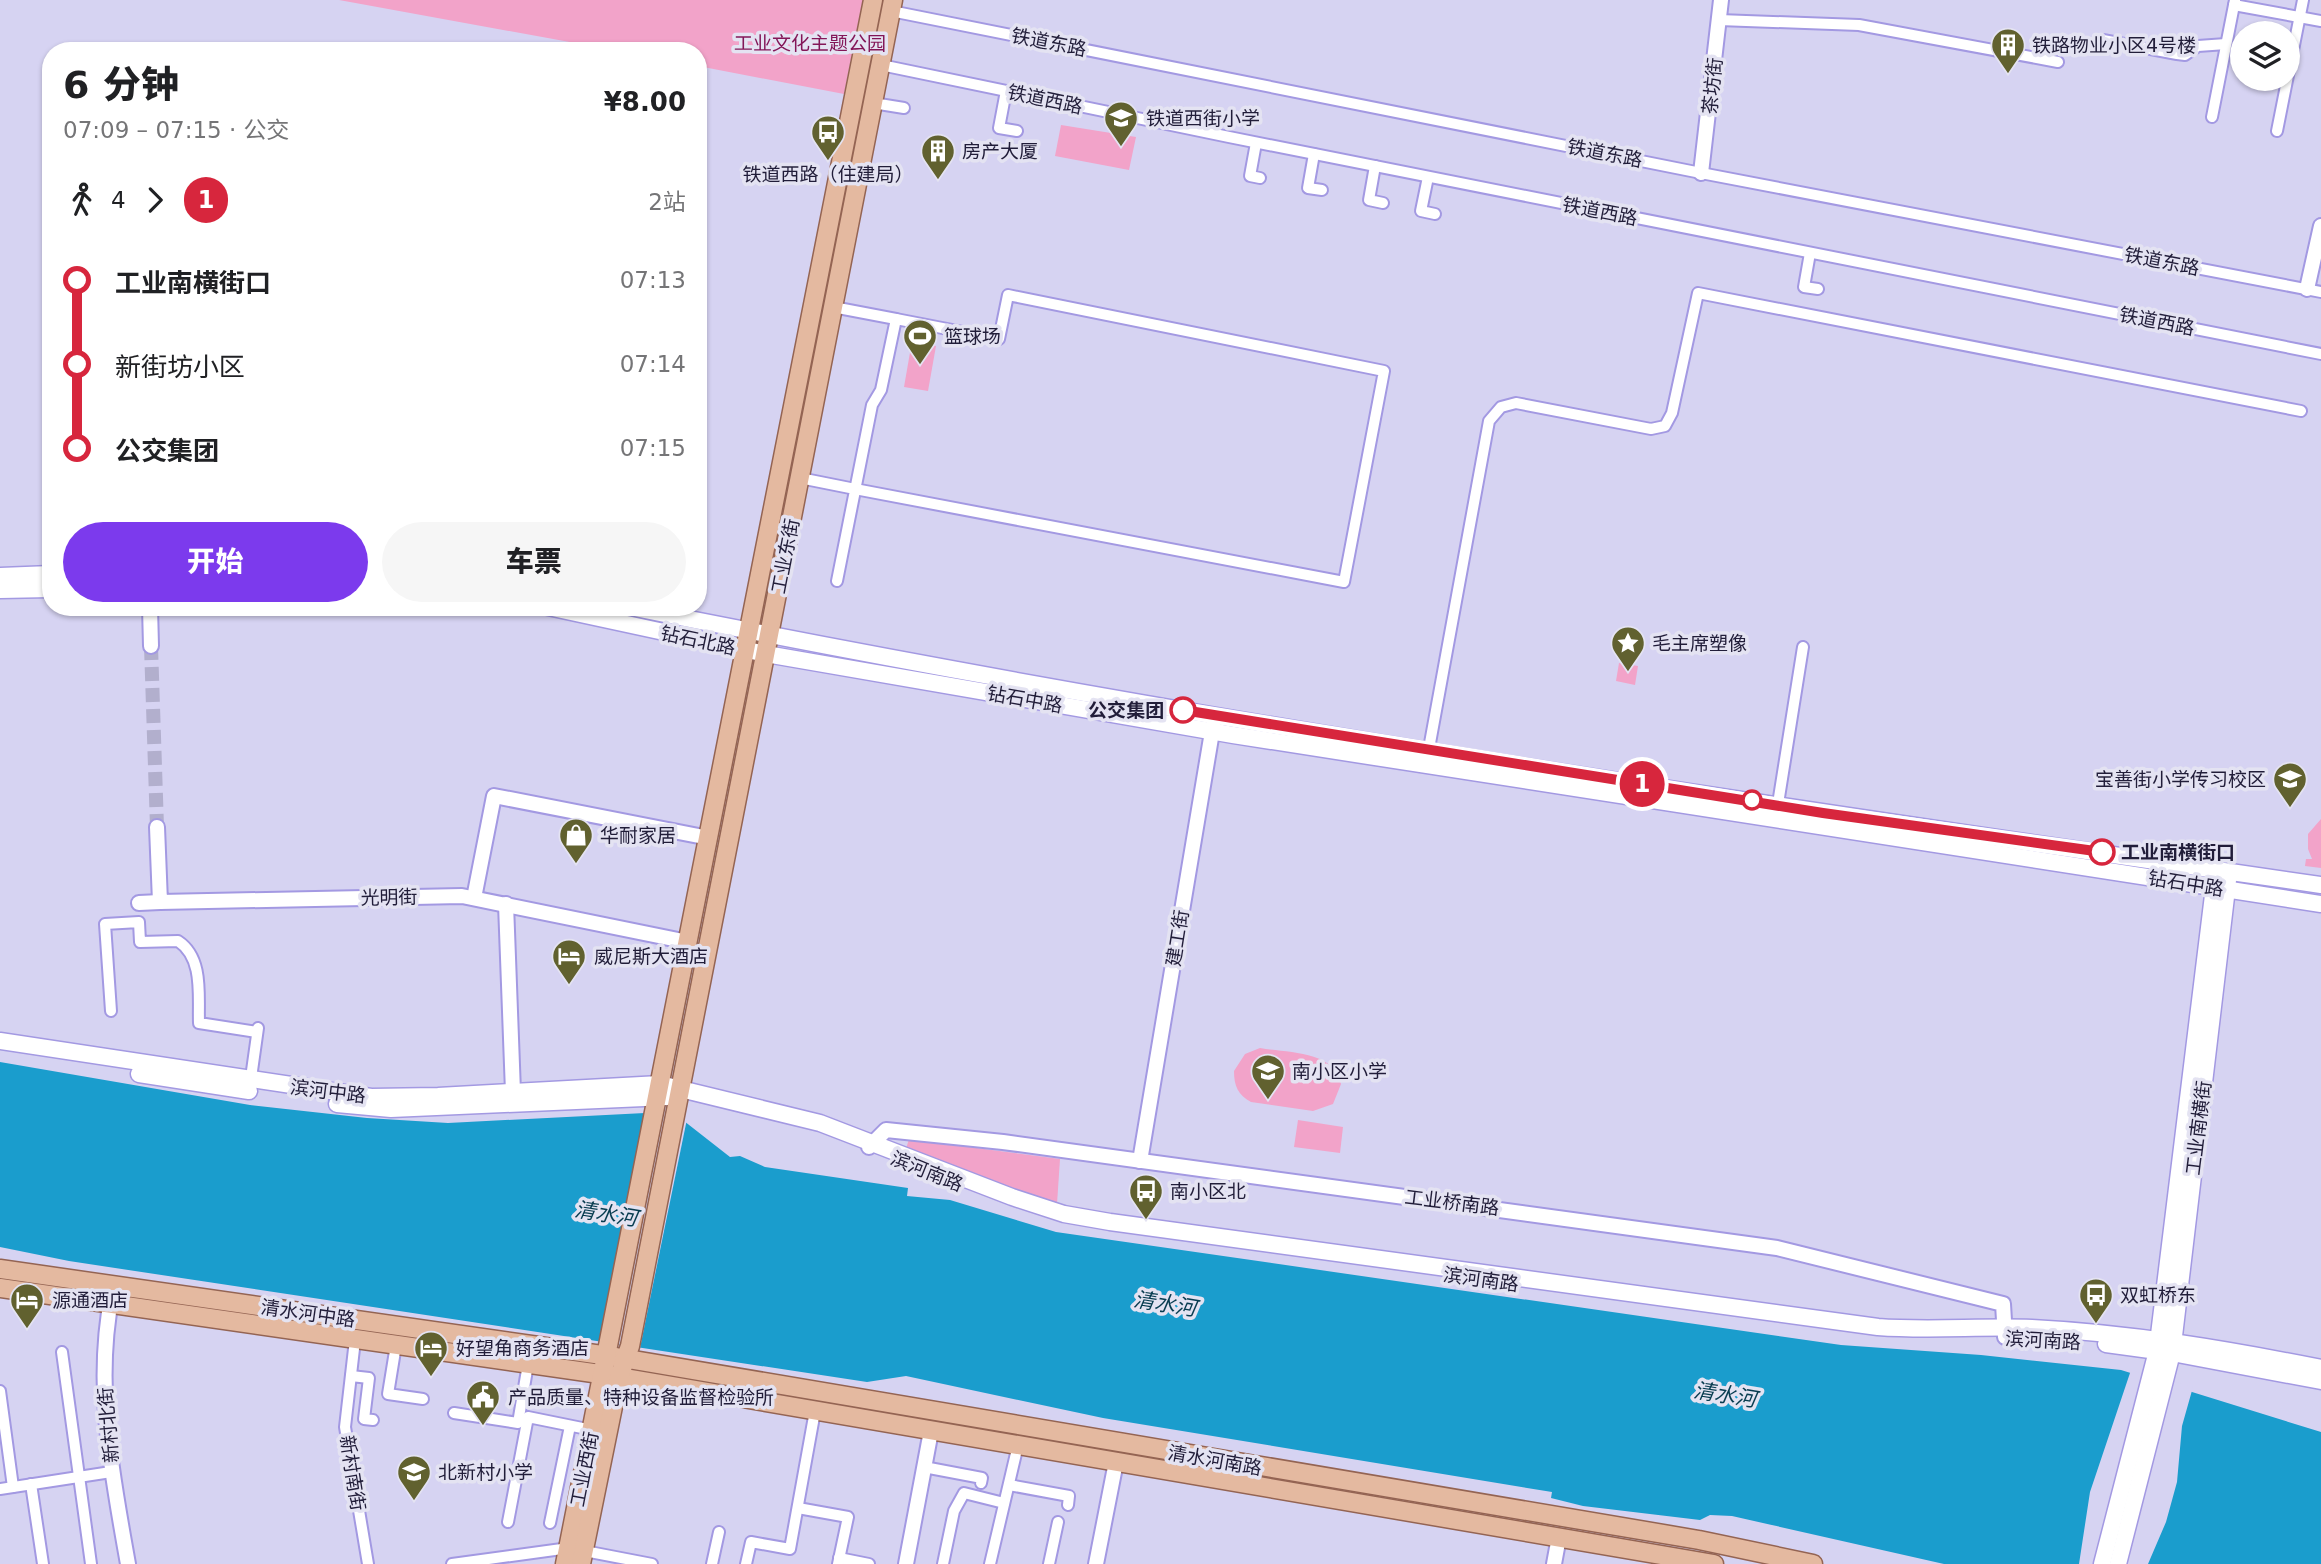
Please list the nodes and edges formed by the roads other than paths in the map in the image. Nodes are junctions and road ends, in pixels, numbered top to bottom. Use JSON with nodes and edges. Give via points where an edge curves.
{"nodes":[{"id":1,"x":873,"y":0,"type":"edge"},
{"id":2,"x":1721,"y":0,"type":"edge"},
{"id":3,"x":2303,"y":0,"type":"edge"},
{"id":4,"x":2234,"y":2,"type":"edge"},
{"id":5,"x":892,"y":5,"type":"edge"},
{"id":6,"x":2300,"y":17,"type":"junction"},
{"id":7,"x":1719,"y":20,"type":"junction"},
{"id":8,"x":2321,"y":21,"type":"edge"},
{"id":9,"x":2103,"y":40,"type":"dead end"},
{"id":10,"x":2226,"y":44,"type":"junction"},
{"id":11,"x":2058,"y":62,"type":"dead end"},
{"id":12,"x":881,"y":65,"type":"junction"},
{"id":13,"x":1006,"y":91,"type":"junction"},
{"id":14,"x":873,"y":103,"type":"junction"},
{"id":15,"x":904,"y":108,"type":"dead end"},
{"id":16,"x":2212,"y":117,"type":"dead end"},
{"id":17,"x":1017,"y":131,"type":"dead end"},
{"id":18,"x":2277,"y":131,"type":"dead end"},
{"id":19,"x":1256,"y":143,"type":"junction"},
{"id":20,"x":1314,"y":154,"type":"junction"},
{"id":21,"x":1376,"y":166,"type":"junction"},
{"id":22,"x":1701,"y":173,"type":"junction"},
{"id":23,"x":1427,"y":177,"type":"junction"},
{"id":24,"x":1260,"y":178,"type":"dead end"},
{"id":25,"x":1322,"y":190,"type":"dead end"},
{"id":26,"x":1383,"y":203,"type":"dead end"},
{"id":27,"x":1435,"y":214,"type":"dead end"},
{"id":28,"x":2321,"y":226,"type":"edge"},
{"id":29,"x":1810,"y":253,"type":"junction"},
{"id":30,"x":1818,"y":289,"type":"dead end"},
{"id":31,"x":2314,"y":290,"type":"edge"},
{"id":32,"x":833,"y":307,"type":"junction"},
{"id":33,"x":896,"y":319,"type":"junction"},
{"id":34,"x":2321,"y":354,"type":"edge"},
{"id":35,"x":2301,"y":411,"type":"dead end"},
{"id":36,"x":800,"y":478,"type":"junction"},
{"id":37,"x":855,"y":489,"type":"junction"},
{"id":38,"x":42,"y":574,"type":"edge"},
{"id":39,"x":0,"y":576,"type":"edge"},
{"id":40,"x":837,"y":581,"type":"dead end"},
{"id":41,"x":42,"y":589,"type":"edge"},
{"id":42,"x":0,"y":590,"type":"edge"},
{"id":43,"x":150,"y":616,"type":"edge"},
{"id":44,"x":601,"y":616,"type":"edge"},
{"id":45,"x":661,"y":616,"type":"edge"},
{"id":46,"x":748,"y":641,"type":"junction"},
{"id":47,"x":767,"y":645,"type":"junction"},
{"id":48,"x":151,"y":646,"type":"tunnel mouth"},
{"id":49,"x":1803,"y":647,"type":"dead end"},
{"id":50,"x":1213,"y":724,"type":"junction"},
{"id":51,"x":1427,"y":758,"type":"junction"},
{"id":52,"x":1776,"y":812,"type":"junction"},
{"id":53,"x":157,"y":827,"type":"tunnel mouth"},
{"id":54,"x":709,"y":838,"type":"junction"},
{"id":55,"x":2222,"y":871,"type":"junction"},
{"id":56,"x":2321,"y":885,"type":"edge"},
{"id":57,"x":2220,"y":889,"type":"junction"},
{"id":58,"x":474,"y":898,"type":"junction"},
{"id":59,"x":160,"y":902,"type":"junction"},
{"id":60,"x":139,"y":903,"type":"joint"},
{"id":61,"x":506,"y":904,"type":"junction"},
{"id":62,"x":2321,"y":904,"type":"edge"},
{"id":63,"x":139,"y":922,"type":"junction"},
{"id":64,"x":688,"y":942,"type":"junction"},
{"id":65,"x":111,"y":1011,"type":"dead end"},
{"id":66,"x":0,"y":1041,"type":"edge"},
{"id":67,"x":0,"y":1051,"type":"edge"},
{"id":68,"x":250,"y":1085,"type":"junction"},
{"id":69,"x":513,"y":1092,"type":"junction"},
{"id":70,"x":657,"y":1096,"type":"junction"},
{"id":71,"x":679,"y":1099,"type":"junction"},
{"id":72,"x":872,"y":1144,"type":"junction"},
{"id":73,"x":1140,"y":1161,"type":"junction"},
{"id":74,"x":0,"y":1269,"type":"edge"},
{"id":75,"x":114,"y":1285,"type":"junction"},
{"id":76,"x":0,"y":1289,"type":"edge"},
{"id":77,"x":110,"y":1304,"type":"junction"},
{"id":78,"x":2004,"y":1333,"type":"junction"},
{"id":79,"x":355,"y":1339,"type":"junction"},
{"id":80,"x":396,"y":1345,"type":"junction"},
{"id":81,"x":2165,"y":1346,"type":"junction"},
{"id":82,"x":62,"y":1352,"type":"dead end"},
{"id":83,"x":624,"y":1353,"type":"junction"},
{"id":84,"x":528,"y":1364,"type":"junction"},
{"id":85,"x":2321,"y":1368,"type":"edge"},
{"id":86,"x":580,"y":1371,"type":"junction"},
{"id":87,"x":351,"y":1376,"type":"junction"},
{"id":88,"x":612,"y":1376,"type":"junction"},
{"id":89,"x":2157,"y":1381,"type":"junction"},
{"id":90,"x":2321,"y":1381,"type":"edge"},
{"id":91,"x":651,"y":1382,"type":"junction"},
{"id":92,"x":0,"y":1391,"type":"edge"},
{"id":93,"x":423,"y":1399,"type":"dead end"},
{"id":94,"x":605,"y":1408,"type":"junction"},
{"id":95,"x":815,"y":1411,"type":"junction"},
{"id":96,"x":454,"y":1413,"type":"dead end"},
{"id":97,"x":373,"y":1420,"type":"dead end"},
{"id":98,"x":570,"y":1426,"type":"junction"},
{"id":99,"x":592,"y":1430,"type":"junction"},
{"id":100,"x":931,"y":1431,"type":"junction"},
{"id":101,"x":1018,"y":1446,"type":"junction"},
{"id":102,"x":1116,"y":1462,"type":"junction"},
{"id":103,"x":924,"y":1467,"type":"junction"},
{"id":104,"x":111,"y":1472,"type":"junction"},
{"id":105,"x":79,"y":1477,"type":"junction"},
{"id":106,"x":981,"y":1483,"type":"dead end"},
{"id":107,"x":31,"y":1485,"type":"junction"},
{"id":108,"x":1009,"y":1485,"type":"junction"},
{"id":109,"x":13,"y":1487,"type":"junction"},
{"id":110,"x":0,"y":1489,"type":"edge"},
{"id":111,"x":1004,"y":1503,"type":"junction"},
{"id":112,"x":1068,"y":1505,"type":"dead end"},
{"id":113,"x":798,"y":1508,"type":"junction"},
{"id":114,"x":508,"y":1522,"type":"dead end"},
{"id":115,"x":1058,"y":1522,"type":"dead end"},
{"id":116,"x":550,"y":1523,"type":"dead end"},
{"id":117,"x":719,"y":1532,"type":"dead end"},
{"id":118,"x":1559,"y":1537,"type":"junction"},
{"id":119,"x":575,"y":1557,"type":"edge"},
{"id":120,"x":839,"y":1561,"type":"edge"},
{"id":121,"x":43,"y":1564,"type":"edge"},
{"id":122,"x":91,"y":1564,"type":"edge"},
{"id":123,"x":128,"y":1564,"type":"edge"},
{"id":124,"x":368,"y":1564,"type":"edge"},
{"id":125,"x":452,"y":1564,"type":"edge"},
{"id":126,"x":652,"y":1564,"type":"edge"},
{"id":127,"x":712,"y":1564,"type":"edge"},
{"id":128,"x":746,"y":1564,"type":"edge"},
{"id":129,"x":869,"y":1564,"type":"edge"},
{"id":130,"x":906,"y":1564,"type":"edge"},
{"id":131,"x":943,"y":1564,"type":"edge"},
{"id":132,"x":990,"y":1564,"type":"edge"},
{"id":133,"x":1049,"y":1564,"type":"edge"},
{"id":134,"x":1096,"y":1564,"type":"edge"},
{"id":135,"x":1554,"y":1564,"type":"edge"},
{"id":136,"x":1714,"y":1564,"type":"edge"},
{"id":137,"x":1813,"y":1564,"type":"edge"},
{"id":138,"x":2102,"y":1564,"type":"edge"},
{"id":139,"x":2118,"y":1564,"type":"edge"}],
"edges":[{"from":1,"to":46,"type":"main road","name":"工业东街"},
{"from":2,"to":7,"type":"street","name":"茶坊街"},
{"from":3,"to":6,"type":"street"},
{"from":4,"to":6,"type":"street"},
{"from":4,"to":10,"type":"street"},
{"from":5,"to":12,"type":"main road","name":"工业东街"},
{"from":5,"to":22,"type":"street","name":"铁道东路"},
{"from":6,"to":8,"type":"street"},
{"from":6,"to":18,"type":"street"},
{"from":7,"to":11,"type":"street","via":[[1858,25]]},
{"from":7,"to":22,"type":"street","name":"茶坊街"},
{"from":9,"to":10,"type":"street","via":[[2185,55],[2199,46]]},
{"from":10,"to":16,"type":"street"},
{"from":12,"to":13,"type":"street","name":"铁道西路"},
{"from":12,"to":14,"type":"main road","name":"工业东街"},
{"from":13,"to":17,"type":"street","via":[[999,128]]},
{"from":13,"to":19,"type":"street","name":"铁道西路"},
{"from":14,"to":15,"type":"street"},
{"from":14,"to":32,"type":"main road","name":"工业东街"},
{"from":19,"to":20,"type":"street","name":"铁道西路"},
{"from":19,"to":24,"type":"street","via":[[1250,176]]},
{"from":20,"to":21,"type":"street","name":"铁道西路"},
{"from":20,"to":25,"type":"street","via":[[1308,188]]},
{"from":21,"to":23,"type":"street","name":"铁道西路"},
{"from":21,"to":26,"type":"street","via":[[1369,200]]},
{"from":22,"to":31,"type":"street","name":"铁道东路"},
{"from":23,"to":27,"type":"street","via":[[1421,211]]},
{"from":23,"to":29,"type":"street","name":"铁道西路"},
{"from":28,"to":31,"type":"street"},
{"from":29,"to":30,"type":"street","via":[[1804,287]]},
{"from":29,"to":34,"type":"street","name":"铁道西路"},
{"from":32,"to":33,"type":"street"},
{"from":32,"to":36,"type":"main road","name":"工业东街"},
{"from":33,"to":37,"type":"street"},
{"from":33,"to":37,"type":"street","via":[[999,339],[1008,295],[1384,371],[1343,582]]},
{"from":35,"to":51,"type":"street","via":[[1697,294],[1672,413],[1665,426],[1651,429],[1516,403],[1501,407],[1489,421]]},
{"from":36,"to":37,"type":"street"},
{"from":36,"to":47,"type":"main road","name":"工业东街"},
{"from":37,"to":40,"type":"street"},
{"from":38,"to":39,"type":"main road"},
{"from":41,"to":42,"type":"main road"},
{"from":43,"to":48,"type":"street"},
{"from":44,"to":46,"type":"main road","name":"钻石北路"},
{"from":45,"to":46,"type":"main road","name":"钻石北路"},
{"from":46,"to":47,"type":"main road","name":"钻石北路"},
{"from":46,"to":54,"type":"main road","name":"工业东街"},
{"from":47,"to":50,"type":"main road","name":"钻石中路"},
{"from":47,"to":71,"type":"main road","name":"工业东街"},
{"from":49,"to":52,"type":"street"},
{"from":50,"to":51,"type":"main road","name":"钻石中路"},
{"from":50,"to":73,"type":"street","name":"建工街"},
{"from":51,"to":52,"type":"main road","name":"钻石中路"},
{"from":52,"to":55,"type":"main road","name":"钻石中路"},
{"from":52,"to":57,"type":"main road","name":"钻石中路"},
{"from":53,"to":59,"type":"street"},
{"from":54,"to":58,"type":"street","via":[[494,796]]},
{"from":54,"to":64,"type":"main road","name":"工业东街"},
{"from":55,"to":56,"type":"main road","name":"钻石中路"},
{"from":55,"to":57,"type":"main road","name":"工业南横街"},
{"from":57,"to":62,"type":"main road","name":"钻石中路"},
{"from":57,"to":81,"type":"main road","name":"工业南横街"},
{"from":58,"to":59,"type":"street","name":"光明街"},
{"from":58,"to":61,"type":"street","name":"光明街"},
{"from":59,"to":60,"type":"street","name":"光明街"},
{"from":60,"to":63,"type":"street"},
{"from":61,"to":64,"type":"street","name":"光明街"},
{"from":61,"to":69,"type":"street"},
{"from":63,"to":65,"type":"street","via":[[105,923]]},
{"from":63,"to":68,"type":"street","via":[[140,942],[178,941],[192,956],[200,1023],[258,1028]]},
{"from":64,"to":70,"type":"main road","name":"工业东街"},
{"from":66,"to":68,"type":"main road","name":"滨河中路"},
{"from":67,"to":68,"type":"main road","name":"滨河中路"},
{"from":68,"to":69,"type":"main road","name":"滨河中路","via":[[384,1097]]},
{"from":68,"to":70,"type":"main road","name":"滨河中路","via":[[391,1109]]},
{"from":69,"to":70,"type":"main road","name":"滨河中路"},
{"from":70,"to":71,"type":"main road","name":"滨河南路"},
{"from":70,"to":83,"type":"main road","name":"工业东街"},
{"from":71,"to":72,"type":"main road","name":"滨河南路"},
{"from":71,"to":83,"type":"main road","name":"工业东街"},
{"from":72,"to":73,"type":"street","name":"工业桥南路","via":[[886,1130]]},
{"from":72,"to":78,"type":"main road","name":"滨河南路","via":[[1012,1197],[1110,1222],[1878,1327]]},
{"from":73,"to":78,"type":"street","name":"工业桥南路","via":[[1777,1248],[2003,1304]]},
{"from":74,"to":75,"type":"main road","name":"清水河中路"},
{"from":75,"to":77,"type":"street","name":"新村北街"},
{"from":75,"to":83,"type":"main road","name":"清水河中路","via":[[593,1354]]},
{"from":76,"to":77,"type":"main road","name":"清水河中路"},
{"from":77,"to":79,"type":"main road","name":"清水河中路"},
{"from":77,"to":104,"type":"street","name":"新村北街","via":[[104,1421]]},
{"from":78,"to":81,"type":"main road","name":"滨河南路","via":[[2029,1328]]},
{"from":79,"to":80,"type":"main road","name":"清水河中路"},
{"from":79,"to":87,"type":"street","name":"新村南街"},
{"from":80,"to":84,"type":"main road","name":"清水河中路"},
{"from":80,"to":93,"type":"street","via":[[388,1394]]},
{"from":81,"to":85,"type":"main road","name":"滨河南路"},
{"from":81,"to":89,"type":"main road","name":"工业南横街"},
{"from":81,"to":90,"type":"main road","name":"滨河南路"},
{"from":82,"to":105,"type":"street"},
{"from":83,"to":88,"type":"main road","name":"工业西街"},
{"from":83,"to":137,"type":"main road","name":"清水河南路","via":[[1699,1540]]},
{"from":84,"to":86,"type":"main road","name":"清水河中路"},
{"from":84,"to":96,"type":"street","via":[[518,1423]]},
{"from":86,"to":88,"type":"main road","name":"清水河中路"},
{"from":86,"to":94,"type":"main road","via":[[588,1376]]},
{"from":87,"to":97,"type":"street","via":[[369,1378],[364,1419]]},
{"from":87,"to":124,"type":"street","name":"新村南街","via":[[345,1427]]},
{"from":88,"to":91,"type":"main road","name":"清水河南路"},
{"from":88,"to":94,"type":"main road","name":"工业西街"},
{"from":89,"to":138,"type":"main road"},
{"from":89,"to":139,"type":"main road"},
{"from":91,"to":94,"type":"main road","via":[[627,1391]]},
{"from":91,"to":95,"type":"main road","name":"清水河南路"},
{"from":92,"to":109,"type":"street"},
{"from":94,"to":99,"type":"main road","name":"工业西街"},
{"from":94,"to":119,"type":"main road","name":"工业西街"},
{"from":95,"to":100,"type":"main road","name":"清水河南路"},
{"from":95,"to":113,"type":"street"},
{"from":98,"to":99,"type":"street"},
{"from":98,"to":114,"type":"street","via":[[528,1417]]},
{"from":98,"to":116,"type":"street"},
{"from":99,"to":119,"type":"main road","name":"工业西街"},
{"from":100,"to":101,"type":"main road","name":"清水河南路"},
{"from":100,"to":103,"type":"street"},
{"from":101,"to":102,"type":"main road","name":"清水河南路"},
{"from":101,"to":108,"type":"street"},
{"from":102,"to":118,"type":"main road","name":"清水河南路"},
{"from":102,"to":134,"type":"street"},
{"from":103,"to":106,"type":"street","via":[[982,1478]]},
{"from":103,"to":130,"type":"street"},
{"from":104,"to":105,"type":"street"},
{"from":104,"to":123,"type":"street","name":"新村北街"},
{"from":105,"to":107,"type":"street"},
{"from":105,"to":122,"type":"street"},
{"from":107,"to":109,"type":"street"},
{"from":107,"to":121,"type":"street"},
{"from":108,"to":111,"type":"street"},
{"from":108,"to":112,"type":"street","via":[[1069,1496]]},
{"from":109,"to":110,"type":"street"},
{"from":111,"to":131,"type":"street","via":[[964,1493],[954,1511]]},
{"from":111,"to":132,"type":"street"},
{"from":113,"to":120,"type":"street","via":[[848,1517]]},
{"from":113,"to":128,"type":"street","via":[[790,1549],[751,1542]]},
{"from":115,"to":133,"type":"street"},
{"from":117,"to":127,"type":"street"},
{"from":118,"to":135,"type":"street"},
{"from":118,"to":136,"type":"main road","name":"清水河南路"},
{"from":119,"to":125,"type":"street"},
{"from":119,"to":126,"type":"street"},
{"from":120,"to":129,"type":"street"}]}
